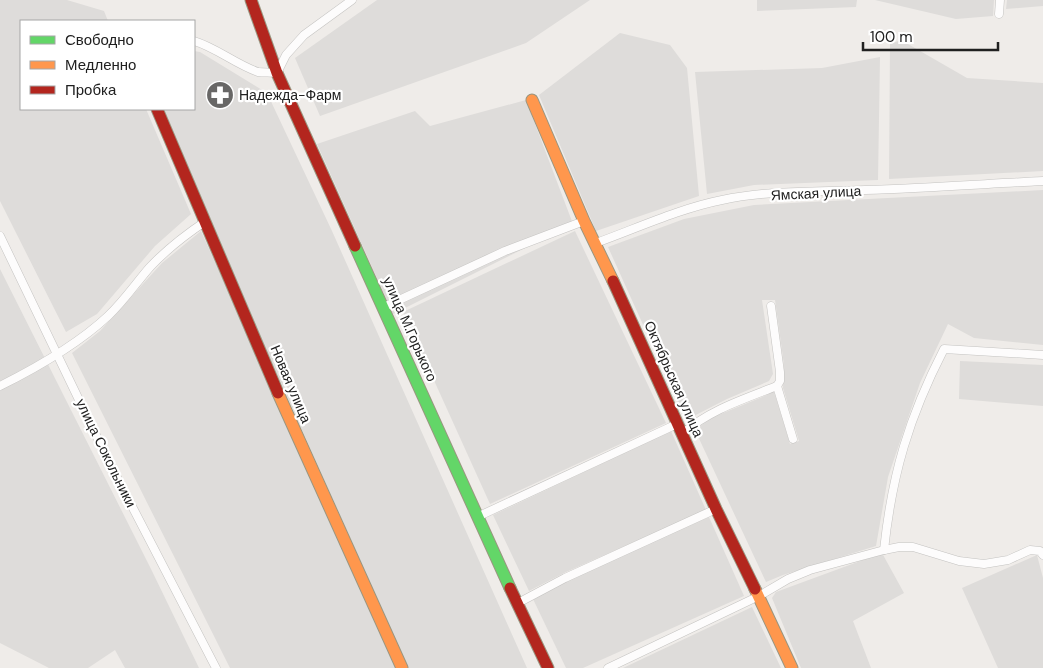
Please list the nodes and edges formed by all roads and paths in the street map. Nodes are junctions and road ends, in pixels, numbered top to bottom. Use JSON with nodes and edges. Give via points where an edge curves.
{"nodes":[{"id":1,"x":251,"y":0,"type":"edge"},
{"id":2,"x":352,"y":0,"type":"edge"},
{"id":3,"x":1000,"y":0,"type":"edge"},
{"id":4,"x":1000,"y":14,"type":"dead end"},
{"id":5,"x":195,"y":41,"type":"edge"},
{"id":6,"x":277,"y":73,"type":"junction"},
{"id":7,"x":532,"y":100,"type":"dead end"},
{"id":8,"x":156,"y":110,"type":"edge"},
{"id":9,"x":1043,"y":181,"type":"edge"},
{"id":10,"x":206,"y":221,"type":"junction"},
{"id":11,"x":584,"y":221,"type":"junction"},
{"id":12,"x":0,"y":236,"type":"edge"},
{"id":13,"x":596,"y":243,"type":"junction"},
{"id":14,"x":771,"y":306,"type":"dead end"},
{"id":15,"x":384,"y":307,"type":"junction"},
{"id":16,"x":58,"y":353,"type":"junction"},
{"id":17,"x":1043,"y":355,"type":"edge"},
{"id":18,"x":0,"y":386,"type":"edge"},
{"id":19,"x":777,"y":386,"type":"junction"},
{"id":20,"x":680,"y":429,"type":"junction"},
{"id":21,"x":793,"y":440,"type":"dead end"},
{"id":22,"x":716,"y":509,"type":"junction"},
{"id":23,"x":478,"y":517,"type":"junction"},
{"id":24,"x":884,"y":550,"type":"junction"},
{"id":25,"x":1043,"y":555,"type":"edge"},
{"id":26,"x":759,"y":596,"type":"junction"},
{"id":27,"x":518,"y":603,"type":"junction"},
{"id":28,"x":216,"y":668,"type":"edge"},
{"id":29,"x":402,"y":668,"type":"edge"},
{"id":30,"x":548,"y":668,"type":"edge"},
{"id":31,"x":608,"y":668,"type":"edge"},
{"id":32,"x":792,"y":668,"type":"edge"}],
"edges":[{"from":1,"to":6,"type":"street","name":"улица М.Горького"},
{"from":2,"to":6,"type":"street","via":[[304,35],[286,55]]},
{"from":3,"to":4,"type":"street"},
{"from":5,"to":6,"type":"street","via":[[259,72]]},
{"from":6,"to":15,"type":"street","name":"улица М.Горького"},
{"from":7,"to":11,"type":"street","name":"Октябрьская улица"},
{"from":8,"to":10,"type":"street","name":"Новая улица"},
{"from":9,"to":13,"type":"street","name":"Ямская улица","via":[[730,198]]},
{"from":10,"to":16,"type":"street","via":[[180,238],[90,332]]},
{"from":10,"to":29,"type":"street","name":"Новая улица","via":[[289,418]]},
{"from":11,"to":13,"type":"street","name":"Октябрьская улица"},
{"from":11,"to":15,"type":"street","via":[[504,251]]},
{"from":12,"to":16,"type":"street","name":"улица Сокольники"},
{"from":13,"to":20,"type":"street","name":"Октябрьская улица"},
{"from":14,"to":19,"type":"street","via":[[780,372]]},
{"from":15,"to":23,"type":"street","name":"улица М.Горького"},
{"from":16,"to":18,"type":"street"},
{"from":16,"to":28,"type":"street","name":"улица Сокольники","via":[[108,460]]},
{"from":17,"to":24,"type":"street","via":[[944,349],[926,384],[903,445]]},
{"from":19,"to":20,"type":"street"},
{"from":19,"to":21,"type":"street"},
{"from":20,"to":22,"type":"street","name":"Октябрьская улица"},
{"from":20,"to":23,"type":"street"},
{"from":22,"to":26,"type":"street","name":"Октябрьская улица"},
{"from":22,"to":27,"type":"street"},
{"from":23,"to":27,"type":"street","name":"улица М.Горького"},
{"from":24,"to":25,"type":"street","via":[[913,547],[942,557],[984,564],[1008,560],[1030,550],[1040,551]]},
{"from":24,"to":26,"type":"street","via":[[810,570]]},
{"from":26,"to":31,"type":"street"},
{"from":26,"to":32,"type":"street","name":"Октябрьская улица"},
{"from":27,"to":30,"type":"street","name":"улица М.Горького"}]}
